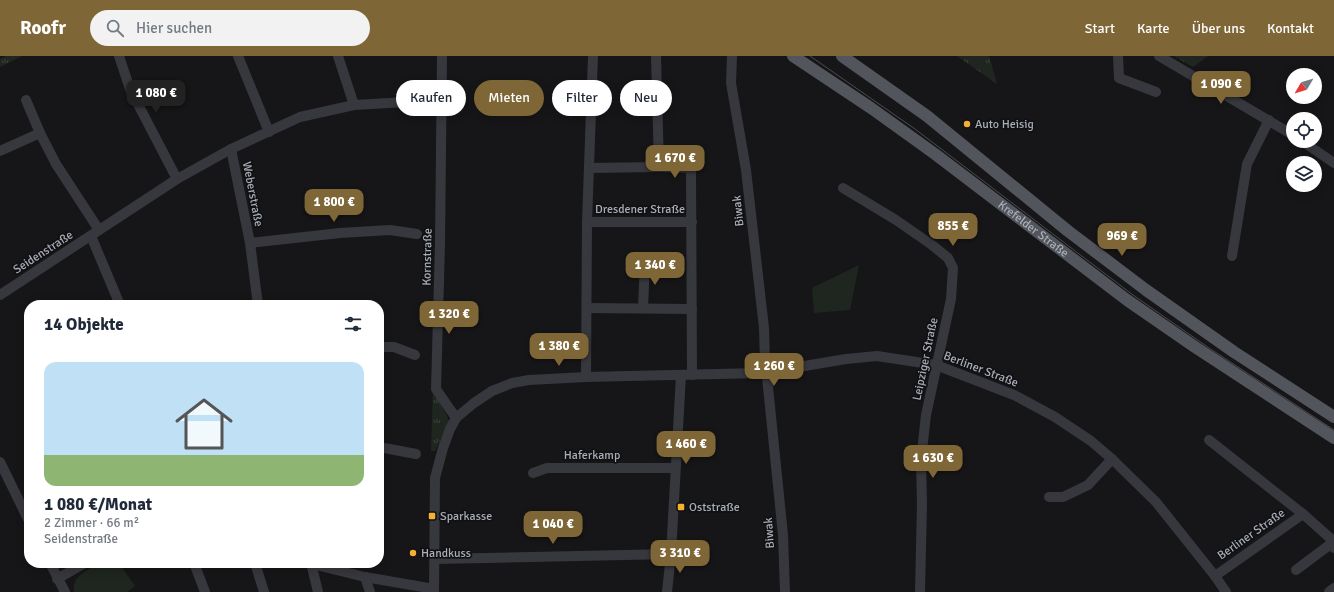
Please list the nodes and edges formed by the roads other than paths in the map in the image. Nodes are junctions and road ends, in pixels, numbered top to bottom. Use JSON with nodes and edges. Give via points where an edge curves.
{"nodes":[{"id":1,"x":119,"y":56,"type":"edge"},
{"id":2,"x":238,"y":56,"type":"edge"},
{"id":3,"x":338,"y":56,"type":"edge"},
{"id":4,"x":442,"y":56,"type":"edge"},
{"id":5,"x":593,"y":56,"type":"edge"},
{"id":6,"x":656,"y":56,"type":"edge"},
{"id":7,"x":732,"y":56,"type":"edge"},
{"id":8,"x":793,"y":56,"type":"edge"},
{"id":9,"x":842,"y":56,"type":"edge"},
{"id":10,"x":1118,"y":56,"type":"edge"},
{"id":11,"x":1159,"y":56,"type":"edge"},
{"id":12,"x":441,"y":80,"type":"edge"},
{"id":13,"x":1156,"y":92,"type":"dead end"},
{"id":14,"x":26,"y":100,"type":"dead end"},
{"id":15,"x":396,"y":103,"type":"edge"},
{"id":16,"x":354,"y":105,"type":"junction"},
{"id":17,"x":441,"y":116,"type":"edge"},
{"id":18,"x":1269,"y":120,"type":"junction"},
{"id":19,"x":1286,"y":131,"type":"edge"},
{"id":20,"x":269,"y":132,"type":"junction"},
{"id":21,"x":40,"y":133,"type":"junction"},
{"id":22,"x":1312,"y":148,"type":"edge"},
{"id":23,"x":231,"y":149,"type":"junction"},
{"id":24,"x":0,"y":151,"type":"edge"},
{"id":25,"x":1334,"y":163,"type":"edge"},
{"id":26,"x":659,"y":167,"type":"junction"},
{"id":27,"x":589,"y":168,"type":"junction"},
{"id":28,"x":177,"y":179,"type":"junction"},
{"id":29,"x":843,"y":188,"type":"dead end"},
{"id":30,"x":587,"y":222,"type":"junction"},
{"id":31,"x":692,"y":222,"type":"junction"},
{"id":32,"x":95,"y":233,"type":"junction"},
{"id":33,"x":417,"y":234,"type":"dead end"},
{"id":34,"x":250,"y":243,"type":"junction"},
{"id":35,"x":1232,"y":256,"type":"dead end"},
{"id":36,"x":645,"y":262,"type":"dead end"},
{"id":37,"x":0,"y":295,"type":"edge"},
{"id":38,"x":118,"y":300,"type":"edge"},
{"id":39,"x":257,"y":300,"type":"edge"},
{"id":40,"x":587,"y":308,"type":"junction"},
{"id":41,"x":643,"y":308,"type":"junction"},
{"id":42,"x":692,"y":310,"type":"junction"},
{"id":43,"x":384,"y":346,"type":"edge"},
{"id":44,"x":415,"y":355,"type":"dead end"},
{"id":45,"x":936,"y":365,"type":"junction"},
{"id":46,"x":767,"y":371,"type":"junction"},
{"id":47,"x":681,"y":375,"type":"junction"},
{"id":48,"x":692,"y":375,"type":"junction"},
{"id":49,"x":586,"y":377,"type":"junction"},
{"id":50,"x":1334,"y":417,"type":"edge"},
{"id":51,"x":456,"y":418,"type":"junction"},
{"id":52,"x":1334,"y":438,"type":"edge"},
{"id":53,"x":1209,"y":440,"type":"dead end"},
{"id":54,"x":384,"y":448,"type":"edge"},
{"id":55,"x":416,"y":454,"type":"dead end"},
{"id":56,"x":1112,"y":459,"type":"junction"},
{"id":57,"x":0,"y":462,"type":"edge"},
{"id":58,"x":675,"y":468,"type":"junction"},
{"id":59,"x":533,"y":472,"type":"dead end"},
{"id":60,"x":1050,"y":497,"type":"dead end"},
{"id":61,"x":24,"y":511,"type":"edge"},
{"id":62,"x":1303,"y":514,"type":"junction"},
{"id":63,"x":1333,"y":546,"type":"edge"},
{"id":64,"x":671,"y":554,"type":"junction"},
{"id":65,"x":435,"y":559,"type":"junction"},
{"id":66,"x":52,"y":568,"type":"edge"},
{"id":67,"x":76,"y":568,"type":"edge"},
{"id":68,"x":196,"y":568,"type":"edge"},
{"id":69,"x":257,"y":568,"type":"edge"},
{"id":70,"x":312,"y":568,"type":"edge"},
{"id":71,"x":328,"y":568,"type":"edge"},
{"id":72,"x":1296,"y":570,"type":"dead end"},
{"id":73,"x":1215,"y":576,"type":"junction"},
{"id":74,"x":366,"y":577,"type":"junction"},
{"id":75,"x":57,"y":579,"type":"junction"},
{"id":76,"x":1334,"y":588,"type":"edge"},
{"id":77,"x":434,"y":591,"type":"edge"},
{"id":78,"x":65,"y":592,"type":"edge"},
{"id":79,"x":205,"y":592,"type":"edge"},
{"id":80,"x":264,"y":592,"type":"edge"},
{"id":81,"x":318,"y":592,"type":"edge"},
{"id":82,"x":370,"y":592,"type":"edge"},
{"id":83,"x":667,"y":592,"type":"edge"},
{"id":84,"x":785,"y":592,"type":"edge"},
{"id":85,"x":920,"y":592,"type":"edge"},
{"id":86,"x":1226,"y":592,"type":"edge"},
{"id":87,"x":1329,"y":592,"type":"edge"}],
"edges":[{"from":1,"to":28,"type":"street","via":[[130,89]]},
{"from":2,"to":20,"type":"street"},
{"from":3,"to":16,"type":"street"},
{"from":4,"to":12,"type":"street","name":"Kornstraße"},
{"from":5,"to":27,"type":"street","name":"Dresdener Straße"},
{"from":6,"to":26,"type":"street"},
{"from":7,"to":46,"type":"street","name":"Biwak","via":[[731,83],[746,170]]},
{"from":8,"to":52,"type":"main road","name":"Krefelder Straße","via":[[935,154],[1128,300]]},
{"from":9,"to":50,"type":"main road","name":"Krefelder Straße","via":[[927,116],[1068,231],[1146,290],[1234,352]]},
{"from":10,"to":13,"type":"street","via":[[1119,78]]},
{"from":11,"to":18,"type":"street"},
{"from":14,"to":21,"type":"street"},
{"from":15,"to":16,"type":"street","name":"Seidenstraße"},
{"from":16,"to":20,"type":"street","name":"Seidenstraße","via":[[300,117]]},
{"from":17,"to":51,"type":"street","name":"Kornstraße","via":[[436,389]]},
{"from":18,"to":19,"type":"street"},
{"from":18,"to":35,"type":"street","via":[[1247,164]]},
{"from":20,"to":23,"type":"street","name":"Seidenstraße"},
{"from":21,"to":24,"type":"street"},
{"from":21,"to":32,"type":"street"},
{"from":22,"to":25,"type":"street"},
{"from":23,"to":28,"type":"street","name":"Seidenstraße"},
{"from":23,"to":34,"type":"street","name":"Weberstraße"},
{"from":26,"to":27,"type":"street","name":"Dresdener Straße"},
{"from":26,"to":31,"type":"street","name":"Dresdener Straße","via":[[691,168]]},
{"from":27,"to":30,"type":"street","name":"Dresdener Straße"},
{"from":28,"to":32,"type":"street","name":"Seidenstraße"},
{"from":29,"to":45,"type":"street","name":"Leipziger Straße","via":[[896,220],[948,258],[953,268],[950,299]]},
{"from":30,"to":31,"type":"street","name":"Dresdener Straße"},
{"from":30,"to":40,"type":"street","name":"Dresdener Straße"},
{"from":31,"to":42,"type":"street","name":"Dresdener Straße"},
{"from":32,"to":37,"type":"street","name":"Seidenstraße"},
{"from":32,"to":38,"type":"street"},
{"from":33,"to":34,"type":"street","name":"Weberstraße","via":[[390,230]]},
{"from":34,"to":39,"type":"street","name":"Weberstraße"},
{"from":36,"to":41,"type":"street"},
{"from":40,"to":41,"type":"street"},
{"from":40,"to":49,"type":"street","name":"Dresdener Straße"},
{"from":41,"to":42,"type":"street"},
{"from":42,"to":48,"type":"street","name":"Dresdener Straße"},
{"from":43,"to":44,"type":"street","via":[[394,347]]},
{"from":45,"to":46,"type":"street","name":"Berliner Straße","via":[[876,356]]},
{"from":45,"to":56,"type":"street","name":"Berliner Straße","via":[[1014,395],[1055,416]]},
{"from":45,"to":85,"type":"street","name":"Leipziger Straße","via":[[926,415],[921,460]]},
{"from":46,"to":48,"type":"street","name":"Berliner Straße"},
{"from":46,"to":84,"type":"street","name":"Biwak","via":[[783,535]]},
{"from":47,"to":48,"type":"street","name":"Berliner Straße"},
{"from":47,"to":49,"type":"street","name":"Berliner Straße"},
{"from":47,"to":58,"type":"street"},
{"from":49,"to":51,"type":"street","name":"Berliner Straße","via":[[512,383],[492,391]]},
{"from":51,"to":65,"type":"street","via":[[434,478]]},
{"from":53,"to":62,"type":"street","name":"Berliner Straße"},
{"from":54,"to":55,"type":"street"},
{"from":56,"to":60,"type":"street","via":[[1088,485],[1063,497]]},
{"from":56,"to":73,"type":"street","name":"Berliner Straße","via":[[1156,502]]},
{"from":57,"to":61,"type":"street"},
{"from":58,"to":59,"type":"street","name":"Haferkamp","via":[[547,468]]},
{"from":58,"to":64,"type":"street"},
{"from":62,"to":63,"type":"street","name":"Berliner Straße","via":[[1330,538]]},
{"from":62,"to":73,"type":"street","name":"Berliner Straße"},
{"from":63,"to":72,"type":"street"},
{"from":64,"to":65,"type":"street"},
{"from":64,"to":83,"type":"street"},
{"from":65,"to":77,"type":"street"},
{"from":66,"to":75,"type":"street"},
{"from":67,"to":75,"type":"street"},
{"from":68,"to":79,"type":"street"},
{"from":69,"to":80,"type":"street"},
{"from":70,"to":81,"type":"street"},
{"from":71,"to":74,"type":"street"},
{"from":73,"to":86,"type":"street","name":"Berliner Straße"},
{"from":74,"to":77,"type":"street"},
{"from":74,"to":82,"type":"street"},
{"from":75,"to":78,"type":"street"},
{"from":76,"to":87,"type":"street"}]}
